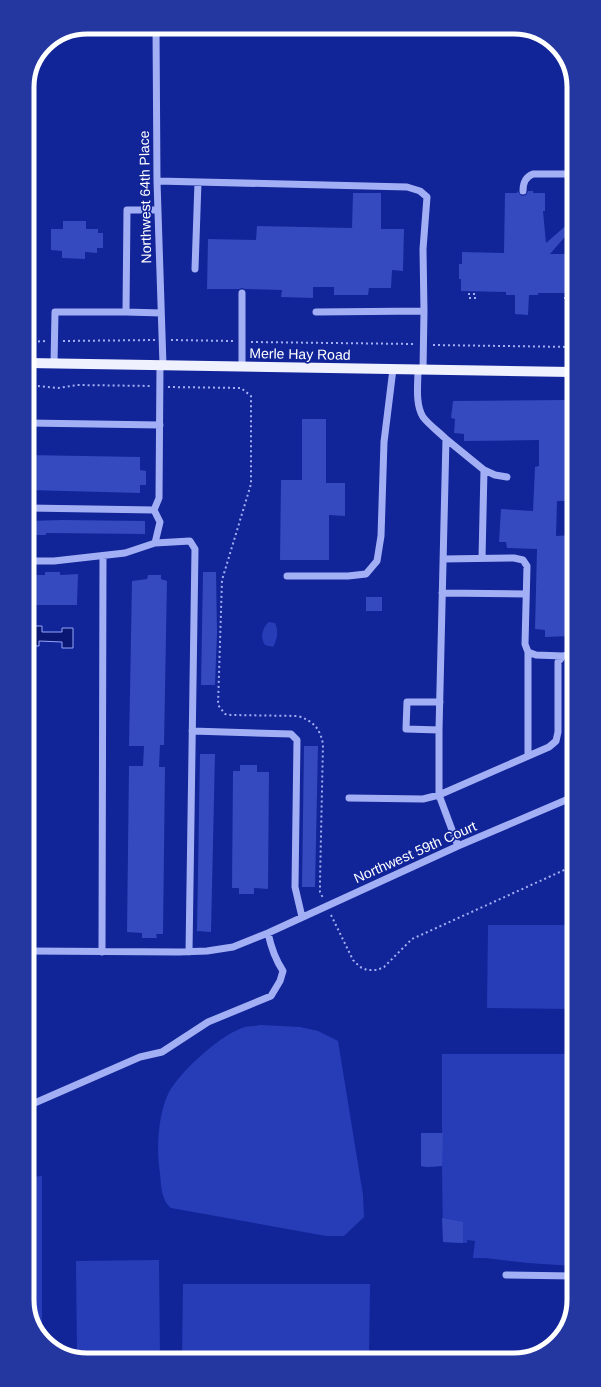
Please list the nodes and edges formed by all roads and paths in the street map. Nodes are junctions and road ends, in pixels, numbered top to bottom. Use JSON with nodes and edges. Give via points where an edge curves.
{"nodes":[{"id":1,"x":156,"y":34,"type":"edge"},
{"id":2,"x":567,"y":174,"type":"edge"},
{"id":3,"x":157,"y":181,"type":"junction"},
{"id":4,"x":198,"y":182,"type":"junction"},
{"id":5,"x":523,"y":191,"type":"dead end"},
{"id":6,"x":158,"y":210,"type":"junction"},
{"id":7,"x":195,"y":269,"type":"dead end"},
{"id":8,"x":242,"y":293,"type":"dead end"},
{"id":9,"x":424,"y":311,"type":"junction"},
{"id":10,"x":126,"y":312,"type":"junction"},
{"id":11,"x":316,"y":312,"type":"dead end"},
{"id":12,"x":161,"y":313,"type":"junction"},
{"id":13,"x":162,"y":340,"type":"junction"},
{"id":14,"x":54,"y":341,"type":"junction"},
{"id":15,"x":34,"y":342,"type":"edge"},
{"id":16,"x":242,"y":342,"type":"junction"},
{"id":17,"x":424,"y":345,"type":"junction"},
{"id":18,"x":567,"y":347,"type":"edge"},
{"id":19,"x":34,"y":363,"type":"edge"},
{"id":20,"x":54,"y":364,"type":"junction"},
{"id":21,"x":161,"y":365,"type":"junction"},
{"id":22,"x":242,"y":367,"type":"junction"},
{"id":23,"x":394,"y":369,"type":"junction"},
{"id":24,"x":421,"y":370,"type":"junction"},
{"id":25,"x":567,"y":372,"type":"edge"},
{"id":26,"x":34,"y":386,"type":"edge"},
{"id":27,"x":160,"y":387,"type":"junction"},
{"id":28,"x":34,"y":423,"type":"edge"},
{"id":29,"x":160,"y":424,"type":"junction"},
{"id":30,"x":446,"y":439,"type":"junction"},
{"id":31,"x":484,"y":470,"type":"junction"},
{"id":32,"x":507,"y":477,"type":"dead end"},
{"id":33,"x":34,"y":508,"type":"edge"},
{"id":34,"x":154,"y":510,"type":"junction"},
{"id":35,"x":155,"y":543,"type":"junction"},
{"id":36,"x":102,"y":556,"type":"junction"},
{"id":37,"x":443,"y":558,"type":"junction"},
{"id":38,"x":482,"y":558,"type":"junction"},
{"id":39,"x":34,"y":561,"type":"edge"},
{"id":40,"x":287,"y":576,"type":"dead end"},
{"id":41,"x":442,"y":593,"type":"junction"},
{"id":42,"x":526,"y":594,"type":"junction"},
{"id":43,"x":528,"y":652,"type":"junction"},
{"id":44,"x":567,"y":655,"type":"edge"},
{"id":45,"x":562,"y":656,"type":"junction"},
{"id":46,"x":440,"y":702,"type":"junction"},
{"id":47,"x":439,"y":730,"type":"junction"},
{"id":48,"x":192,"y":731,"type":"junction"},
{"id":49,"x":528,"y":756,"type":"junction"},
{"id":50,"x":439,"y":795,"type":"junction"},
{"id":51,"x":349,"y":798,"type":"dead end"},
{"id":52,"x":567,"y":800,"type":"edge"},
{"id":53,"x":458,"y":846,"type":"junction"},
{"id":54,"x":567,"y":869,"type":"edge"},
{"id":55,"x":327,"y":906,"type":"junction"},
{"id":56,"x":302,"y":917,"type":"junction"},
{"id":57,"x":335,"y":924,"type":"dead end"},
{"id":58,"x":268,"y":933,"type":"junction"},
{"id":59,"x":34,"y":951,"type":"edge"},
{"id":60,"x":102,"y":952,"type":"junction"},
{"id":61,"x":188,"y":952,"type":"junction"},
{"id":62,"x":34,"y":1103,"type":"edge"},
{"id":63,"x":506,"y":1276,"type":"dead end"},
{"id":64,"x":567,"y":1276,"type":"edge"}],
"edges":[{"from":1,"to":3,"type":"street","name":"Northwest 64th Place"},
{"from":2,"to":5,"type":"street","via":[[533,174],[524,182]]},
{"from":3,"to":4,"type":"street"},
{"from":3,"to":6,"type":"street","name":"Northwest 64th Place"},
{"from":4,"to":7,"type":"street"},
{"from":4,"to":9,"type":"street","via":[[407,187],[420,191],[427,197],[423,250]]},
{"from":6,"to":10,"type":"street","via":[[127,210]]},
{"from":6,"to":12,"type":"street","name":"Northwest 64th Place"},
{"from":8,"to":16,"type":"street"},
{"from":9,"to":11,"type":"street"},
{"from":9,"to":17,"type":"street"},
{"from":10,"to":12,"type":"street"},
{"from":10,"to":14,"type":"street","via":[[55,312]]},
{"from":12,"to":13,"type":"street","name":"Northwest 64th Place"},
{"from":13,"to":14,"type":"path"},
{"from":13,"to":16,"type":"path"},
{"from":13,"to":21,"type":"street","name":"Northwest 64th Place"},
{"from":14,"to":15,"type":"path"},
{"from":14,"to":20,"type":"street"},
{"from":16,"to":17,"type":"path"},
{"from":16,"to":22,"type":"street"},
{"from":17,"to":18,"type":"path"},
{"from":17,"to":24,"type":"street"},
{"from":19,"to":20,"type":"main road","name":"Merle Hay Road"},
{"from":20,"to":21,"type":"main road","name":"Merle Hay Road"},
{"from":21,"to":22,"type":"main road","name":"Merle Hay Road"},
{"from":21,"to":27,"type":"street","name":"Northwest 64th Place"},
{"from":22,"to":23,"type":"main road","name":"Merle Hay Road"},
{"from":23,"to":24,"type":"main road","name":"Merle Hay Road"},
{"from":23,"to":40,"type":"street","via":[[384,442],[381,536],[377,560],[366,574]]},
{"from":24,"to":25,"type":"main road","name":"Merle Hay Road"},
{"from":24,"to":30,"type":"street","via":[[418,400],[420,410]]},
{"from":26,"to":27,"type":"path","via":[[58,388],[77,385]]},
{"from":27,"to":29,"type":"street","name":"Northwest 64th Place"},
{"from":27,"to":55,"type":"path","via":[[240,388],[251,396],[251,484],[222,580],[218,705],[225,714],[231,715],[298,716],[314,724],[318,729],[323,744],[320,892]]},
{"from":28,"to":29,"type":"street"},
{"from":29,"to":34,"type":"street","name":"Northwest 64th Place","via":[[159,498]]},
{"from":30,"to":31,"type":"street"},
{"from":30,"to":37,"type":"street"},
{"from":31,"to":32,"type":"street"},
{"from":31,"to":38,"type":"street"},
{"from":33,"to":34,"type":"street"},
{"from":34,"to":35,"type":"street","via":[[160,522]]},
{"from":35,"to":36,"type":"street","via":[[126,553]]},
{"from":35,"to":48,"type":"street","via":[[190,541],[195,548]]},
{"from":36,"to":39,"type":"street"},
{"from":36,"to":60,"type":"street"},
{"from":37,"to":38,"type":"street"},
{"from":37,"to":41,"type":"street"},
{"from":38,"to":42,"type":"street","via":[[523,560],[527,566]]},
{"from":41,"to":42,"type":"street"},
{"from":41,"to":46,"type":"street"},
{"from":42,"to":43,"type":"street","via":[[525,644]]},
{"from":43,"to":45,"type":"street","via":[[536,655]]},
{"from":43,"to":49,"type":"street"},
{"from":44,"to":45,"type":"street"},
{"from":45,"to":49,"type":"street","via":[[558,662],[556,741]]},
{"from":46,"to":47,"type":"street"},
{"from":46,"to":47,"type":"street","via":[[407,702],[406,730]]},
{"from":47,"to":50,"type":"street"},
{"from":48,"to":56,"type":"street","via":[[291,734],[297,740],[295,887]]},
{"from":48,"to":61,"type":"street"},
{"from":49,"to":50,"type":"street"},
{"from":50,"to":51,"type":"street","via":[[423,799]]},
{"from":50,"to":53,"type":"street"},
{"from":52,"to":53,"type":"street","name":"Northwest 59th Court"},
{"from":53,"to":55,"type":"street","name":"Northwest 59th Court"},
{"from":54,"to":57,"type":"path","via":[[412,939],[384,967],[377,970],[360,967]]},
{"from":55,"to":56,"type":"street","name":"Northwest 59th Court"},
{"from":56,"to":58,"type":"street","name":"Northwest 59th Court"},
{"from":58,"to":61,"type":"street","name":"Northwest 59th Court","via":[[233,947],[207,952]]},
{"from":58,"to":62,"type":"street","via":[[277,963],[284,972],[271,996],[208,1022],[162,1052],[140,1057]]},
{"from":59,"to":60,"type":"street","name":"Northwest 59th Court"},
{"from":60,"to":61,"type":"street","name":"Northwest 59th Court"},
{"from":63,"to":64,"type":"street"}]}
